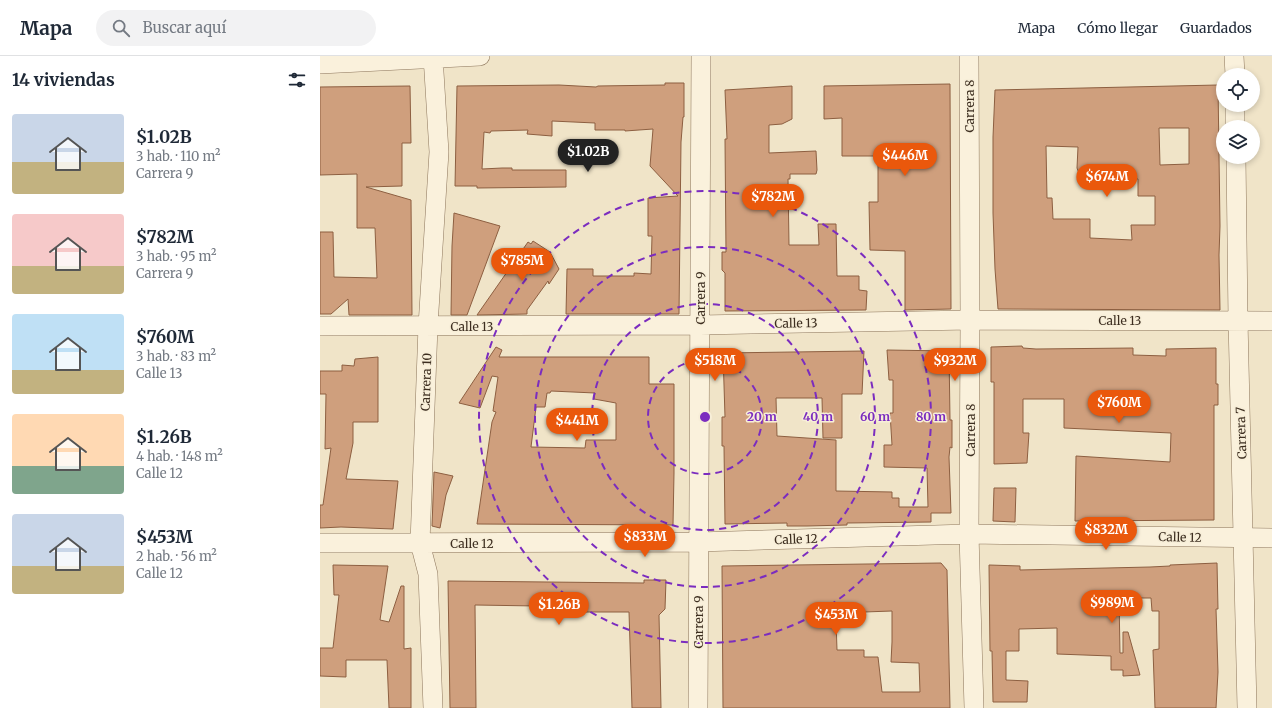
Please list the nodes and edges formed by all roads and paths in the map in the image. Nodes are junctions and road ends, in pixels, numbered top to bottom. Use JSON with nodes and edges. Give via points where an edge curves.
{"nodes":[{"id":1,"x":480,"y":56,"type":"edge"},
{"id":2,"x":701,"y":56,"type":"edge"},
{"id":3,"x":969,"y":56,"type":"edge"},
{"id":4,"x":1234,"y":56,"type":"edge"},
{"id":5,"x":433,"y":57,"type":"edge"},
{"id":6,"x":320,"y":64,"type":"edge"},
{"id":7,"x":1234,"y":68,"type":"edge"},
{"id":8,"x":1236,"y":164,"type":"edge"},
{"id":9,"x":970,"y":320,"type":"junction"},
{"id":10,"x":1238,"y":320,"type":"junction"},
{"id":11,"x":1272,"y":321,"type":"edge"},
{"id":12,"x":320,"y":326,"type":"edge"},
{"id":13,"x":428,"y":326,"type":"junction"},
{"id":14,"x":700,"y":326,"type":"junction"},
{"id":15,"x":969,"y":534,"type":"junction"},
{"id":16,"x":1244,"y":538,"type":"junction"},
{"id":17,"x":1272,"y":538,"type":"edge"},
{"id":18,"x":698,"y":542,"type":"junction"},
{"id":19,"x":320,"y":543,"type":"edge"},
{"id":20,"x":420,"y":543,"type":"junction"},
{"id":21,"x":433,"y":708,"type":"edge"},
{"id":22,"x":698,"y":708,"type":"edge"},
{"id":23,"x":974,"y":708,"type":"edge"},
{"id":24,"x":1247,"y":708,"type":"edge"}],
"edges":[{"from":1,"to":5,"type":"street"},
{"from":2,"to":14,"type":"street","name":"Carrera 9"},
{"from":3,"to":9,"type":"street","name":"Carrera 8"},
{"from":4,"to":7,"type":"street"},
{"from":5,"to":6,"type":"street"},
{"from":5,"to":13,"type":"street","name":"Carrera 10","via":[[439,152]]},
{"from":8,"to":10,"type":"street","name":"Carrera 7"},
{"from":9,"to":10,"type":"street","name":"Calle 13"},
{"from":9,"to":14,"type":"street","name":"Calle 13"},
{"from":9,"to":15,"type":"street","name":"Carrera 8"},
{"from":10,"to":11,"type":"street","name":"Calle 13"},
{"from":10,"to":16,"type":"street","name":"Carrera 7"},
{"from":12,"to":13,"type":"street","name":"Calle 13"},
{"from":13,"to":14,"type":"street","name":"Calle 13"},
{"from":13,"to":20,"type":"street","name":"Carrera 10"},
{"from":14,"to":18,"type":"street","name":"Carrera 9"},
{"from":15,"to":16,"type":"street","name":"Calle 12"},
{"from":15,"to":18,"type":"street","name":"Calle 12"},
{"from":15,"to":23,"type":"street","name":"Carrera 8"},
{"from":16,"to":17,"type":"street","name":"Calle 12"},
{"from":16,"to":24,"type":"street","name":"Carrera 7"},
{"from":18,"to":20,"type":"street","name":"Calle 12"},
{"from":18,"to":22,"type":"street","name":"Carrera 9"},
{"from":19,"to":20,"type":"street","name":"Calle 12"},
{"from":20,"to":21,"type":"street","name":"Carrera 10","via":[[428,574]]}]}
